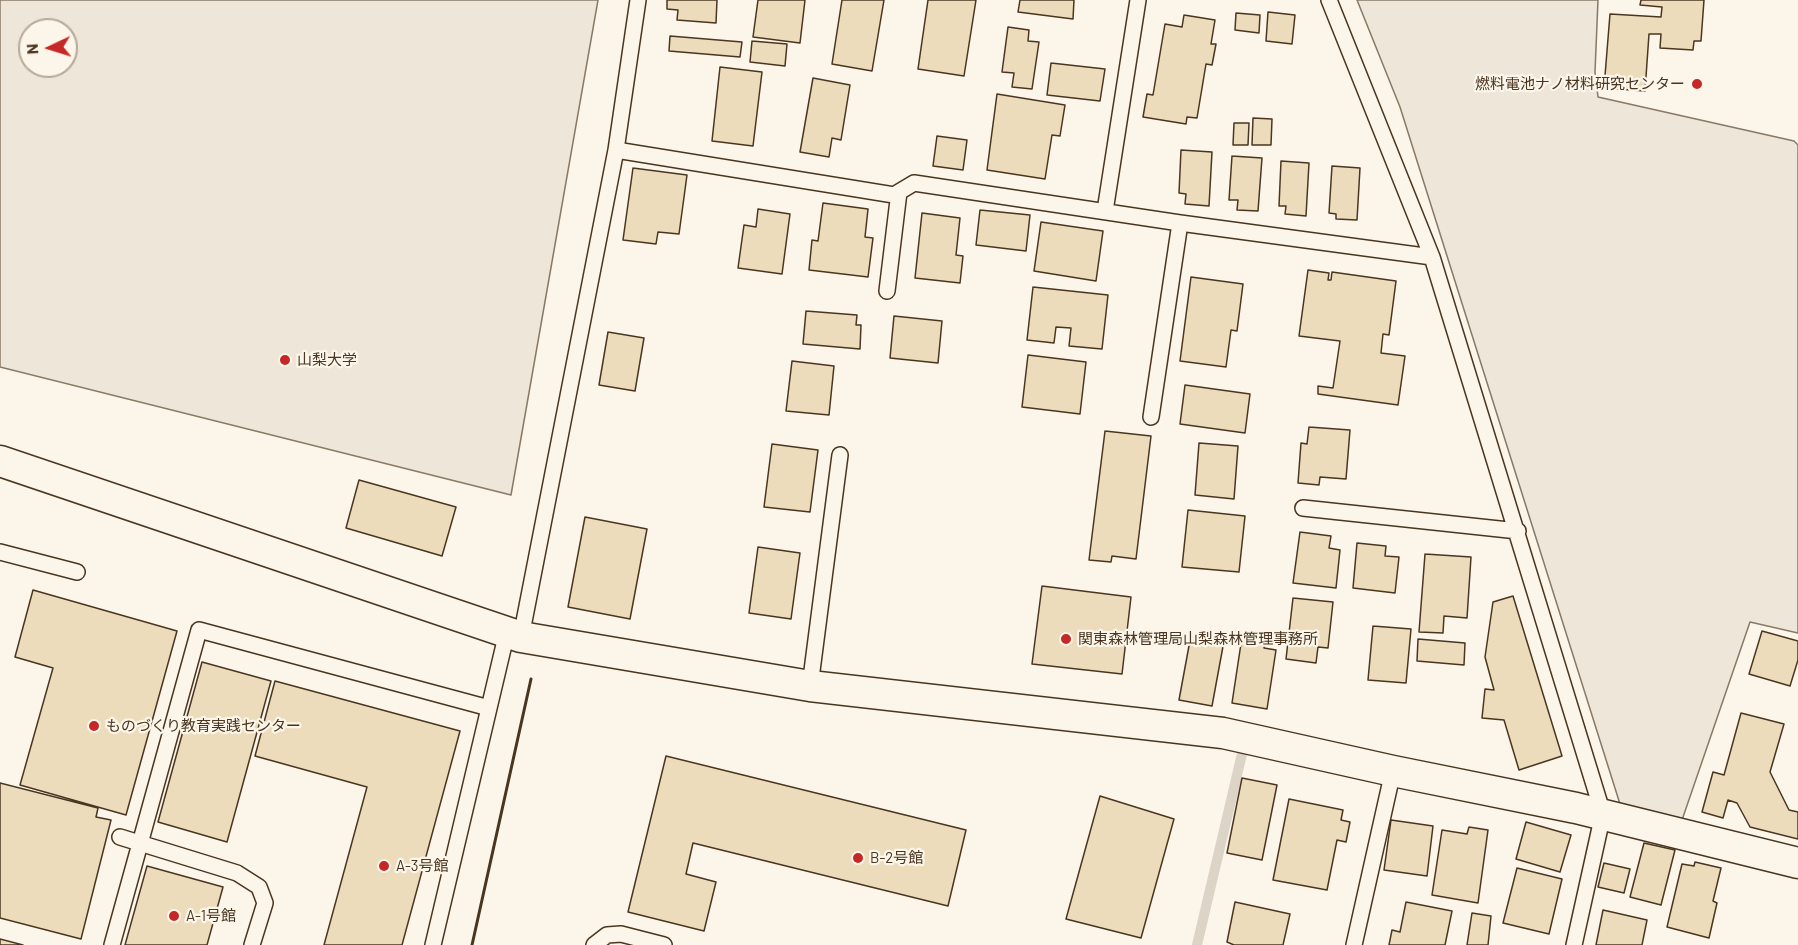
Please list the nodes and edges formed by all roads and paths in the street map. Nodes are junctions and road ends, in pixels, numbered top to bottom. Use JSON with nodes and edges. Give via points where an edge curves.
{"nodes":[{"id":1,"x":638,"y":0,"type":"edge"},
{"id":2,"x":1138,"y":0,"type":"edge"},
{"id":3,"x":1329,"y":0,"type":"edge"},
{"id":4,"x":616,"y":150,"type":"junction"},
{"id":5,"x":899,"y":192,"type":"junction"},
{"id":6,"x":1105,"y":211,"type":"junction"},
{"id":7,"x":1180,"y":223,"type":"junction"},
{"id":8,"x":1432,"y":257,"type":"junction"},
{"id":9,"x":887,"y":291,"type":"dead end"},
{"id":10,"x":1150,"y":417,"type":"dead end"},
{"id":11,"x":840,"y":455,"type":"dead end"},
{"id":12,"x":0,"y":462,"type":"edge"},
{"id":13,"x":1303,"y":508,"type":"dead end"},
{"id":14,"x":1518,"y":531,"type":"junction"},
{"id":15,"x":0,"y":552,"type":"edge"},
{"id":16,"x":77,"y":572,"type":"dead end"},
{"id":17,"x":514,"y":635,"type":"junction"},
{"id":18,"x":810,"y":686,"type":"junction"},
{"id":19,"x":489,"y":708,"type":"junction"},
{"id":20,"x":1393,"y":771,"type":"junction"},
{"id":21,"x":1604,"y":814,"type":"junction"},
{"id":22,"x":120,"y":837,"type":"dead end"},
{"id":23,"x":140,"y":843,"type":"junction"},
{"id":24,"x":1798,"y":863,"type":"edge"},
{"id":25,"x":112,"y":945,"type":"edge"},
{"id":26,"x":252,"y":945,"type":"edge"},
{"id":27,"x":433,"y":945,"type":"edge"},
{"id":28,"x":594,"y":945,"type":"edge"},
{"id":29,"x":664,"y":945,"type":"edge"},
{"id":30,"x":1354,"y":945,"type":"edge"},
{"id":31,"x":1574,"y":945,"type":"edge"}],
"edges":[{"from":1,"to":4,"type":"lane"},
{"from":2,"to":6,"type":"lane"},
{"from":3,"to":8,"type":"lane"},
{"from":4,"to":5,"type":"lane","via":[[894,195]]},
{"from":4,"to":17,"type":"lane"},
{"from":5,"to":6,"type":"lane","via":[[914,183]]},
{"from":5,"to":9,"type":"lane"},
{"from":6,"to":7,"type":"lane"},
{"from":7,"to":8,"type":"lane"},
{"from":7,"to":10,"type":"lane"},
{"from":8,"to":14,"type":"lane"},
{"from":11,"to":18,"type":"lane"},
{"from":12,"to":17,"type":"street"},
{"from":13,"to":14,"type":"lane"},
{"from":14,"to":21,"type":"lane"},
{"from":15,"to":16,"type":"lane"},
{"from":17,"to":18,"type":"street"},
{"from":17,"to":19,"type":"lane"},
{"from":18,"to":20,"type":"street","via":[[1223,733]]},
{"from":19,"to":23,"type":"lane","via":[[199,630]]},
{"from":19,"to":27,"type":"lane"},
{"from":20,"to":21,"type":"street"},
{"from":20,"to":30,"type":"lane"},
{"from":21,"to":24,"type":"street"},
{"from":21,"to":31,"type":"lane"},
{"from":22,"to":23,"type":"lane"},
{"from":23,"to":25,"type":"lane"},
{"from":23,"to":26,"type":"lane","via":[[237,873],[259,887],[265,903]]},
{"from":28,"to":29,"type":"lane","via":[[607,935],[621,934]]}]}
